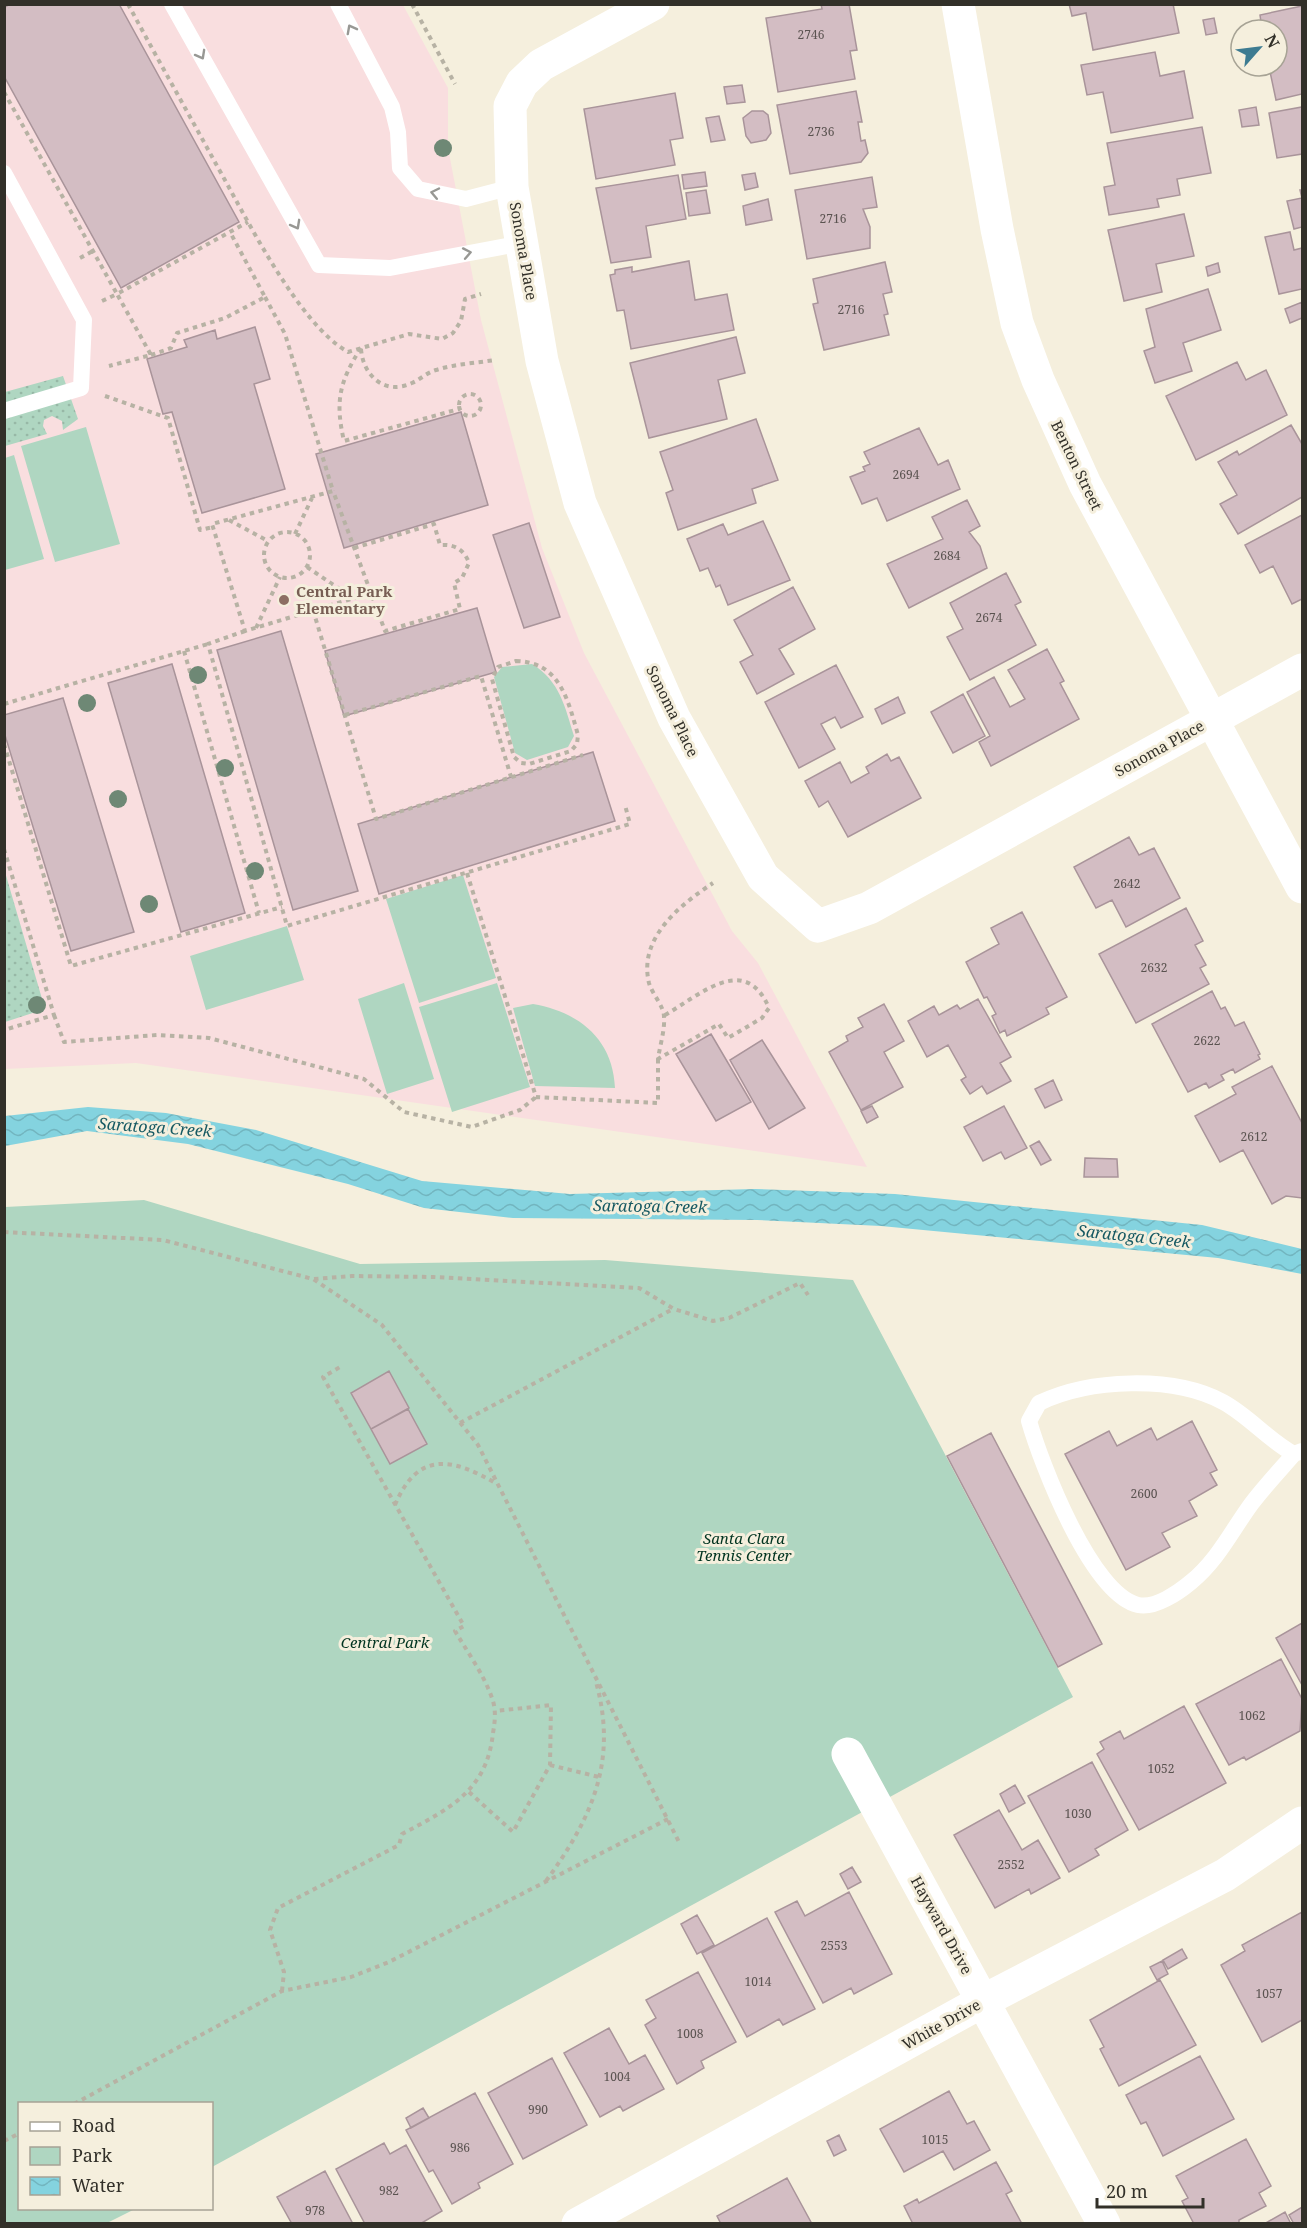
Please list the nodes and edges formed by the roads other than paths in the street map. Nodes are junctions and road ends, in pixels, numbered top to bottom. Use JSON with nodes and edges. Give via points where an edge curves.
{"nodes":[{"id":1,"x":172,"y":4,"type":"edge"},
{"id":2,"x":338,"y":4,"type":"edge"},
{"id":3,"x":653,"y":4,"type":"edge"},
{"id":4,"x":958,"y":4,"type":"edge"},
{"id":5,"x":4,"y":174,"type":"edge"},
{"id":6,"x":512,"y":187,"type":"junction"},
{"id":7,"x":523,"y":243,"type":"junction"},
{"id":8,"x":4,"y":411,"type":"edge"},
{"id":9,"x":1302,"y":670,"type":"edge"},
{"id":10,"x":1212,"y":719,"type":"junction"},
{"id":11,"x":1302,"y":887,"type":"edge"},
{"id":12,"x":1298,"y":1453,"type":"edge"},
{"id":13,"x":848,"y":1754,"type":"dead end"},
{"id":14,"x":1302,"y":1823,"type":"edge"},
{"id":15,"x":983,"y":2001,"type":"junction"},
{"id":16,"x":618,"y":2214,"type":"edge"},
{"id":17,"x":578,"y":2223,"type":"edge"},
{"id":18,"x":1104,"y":2223,"type":"edge"}],
"edges":[{"from":1,"to":7,"type":"lane","one_way":true,"via":[[318,265],[390,268]]},
{"from":6,"to":2,"type":"lane","one_way":true,"via":[[466,199],[418,189],[400,168],[392,107]]},
{"from":3,"to":6,"type":"street","name":"Sonoma Place","via":[[541,65],[522,82],[510,106]]},
{"from":4,"to":10,"type":"street","name":"Benton Street","via":[[997,229],[1024,342],[1064,441]]},
{"from":5,"to":8,"type":"lane","via":[[84,320],[82,381]]},
{"from":6,"to":7,"type":"street","name":"Sonoma Place"},
{"from":7,"to":10,"type":"street","name":"Sonoma Place","via":[[542,361],[580,503],[674,718],[764,877],[818,926],[869,909]]},
{"from":9,"to":10,"type":"street","name":"Sonoma Place"},
{"from":10,"to":11,"type":"street","name":"Benton Street"},
{"from":12,"to":12,"type":"lane","via":[[1276,1445],[1224,1402],[1186,1387],[1083,1386],[1039,1403],[1029,1421],[1040,1459],[1081,1547],[1101,1575],[1122,1596],[1138,1605],[1156,1604],[1191,1582],[1221,1551],[1252,1503]]},
{"from":13,"to":15,"type":"street","name":"Hayward Drive"},
{"from":14,"to":15,"type":"street","name":"White Drive","via":[[1225,1875]]},
{"from":15,"to":16,"type":"street","name":"White Drive"},
{"from":15,"to":18,"type":"street","name":"Hayward Drive"},
{"from":16,"to":17,"type":"street","name":"White Drive"}]}
